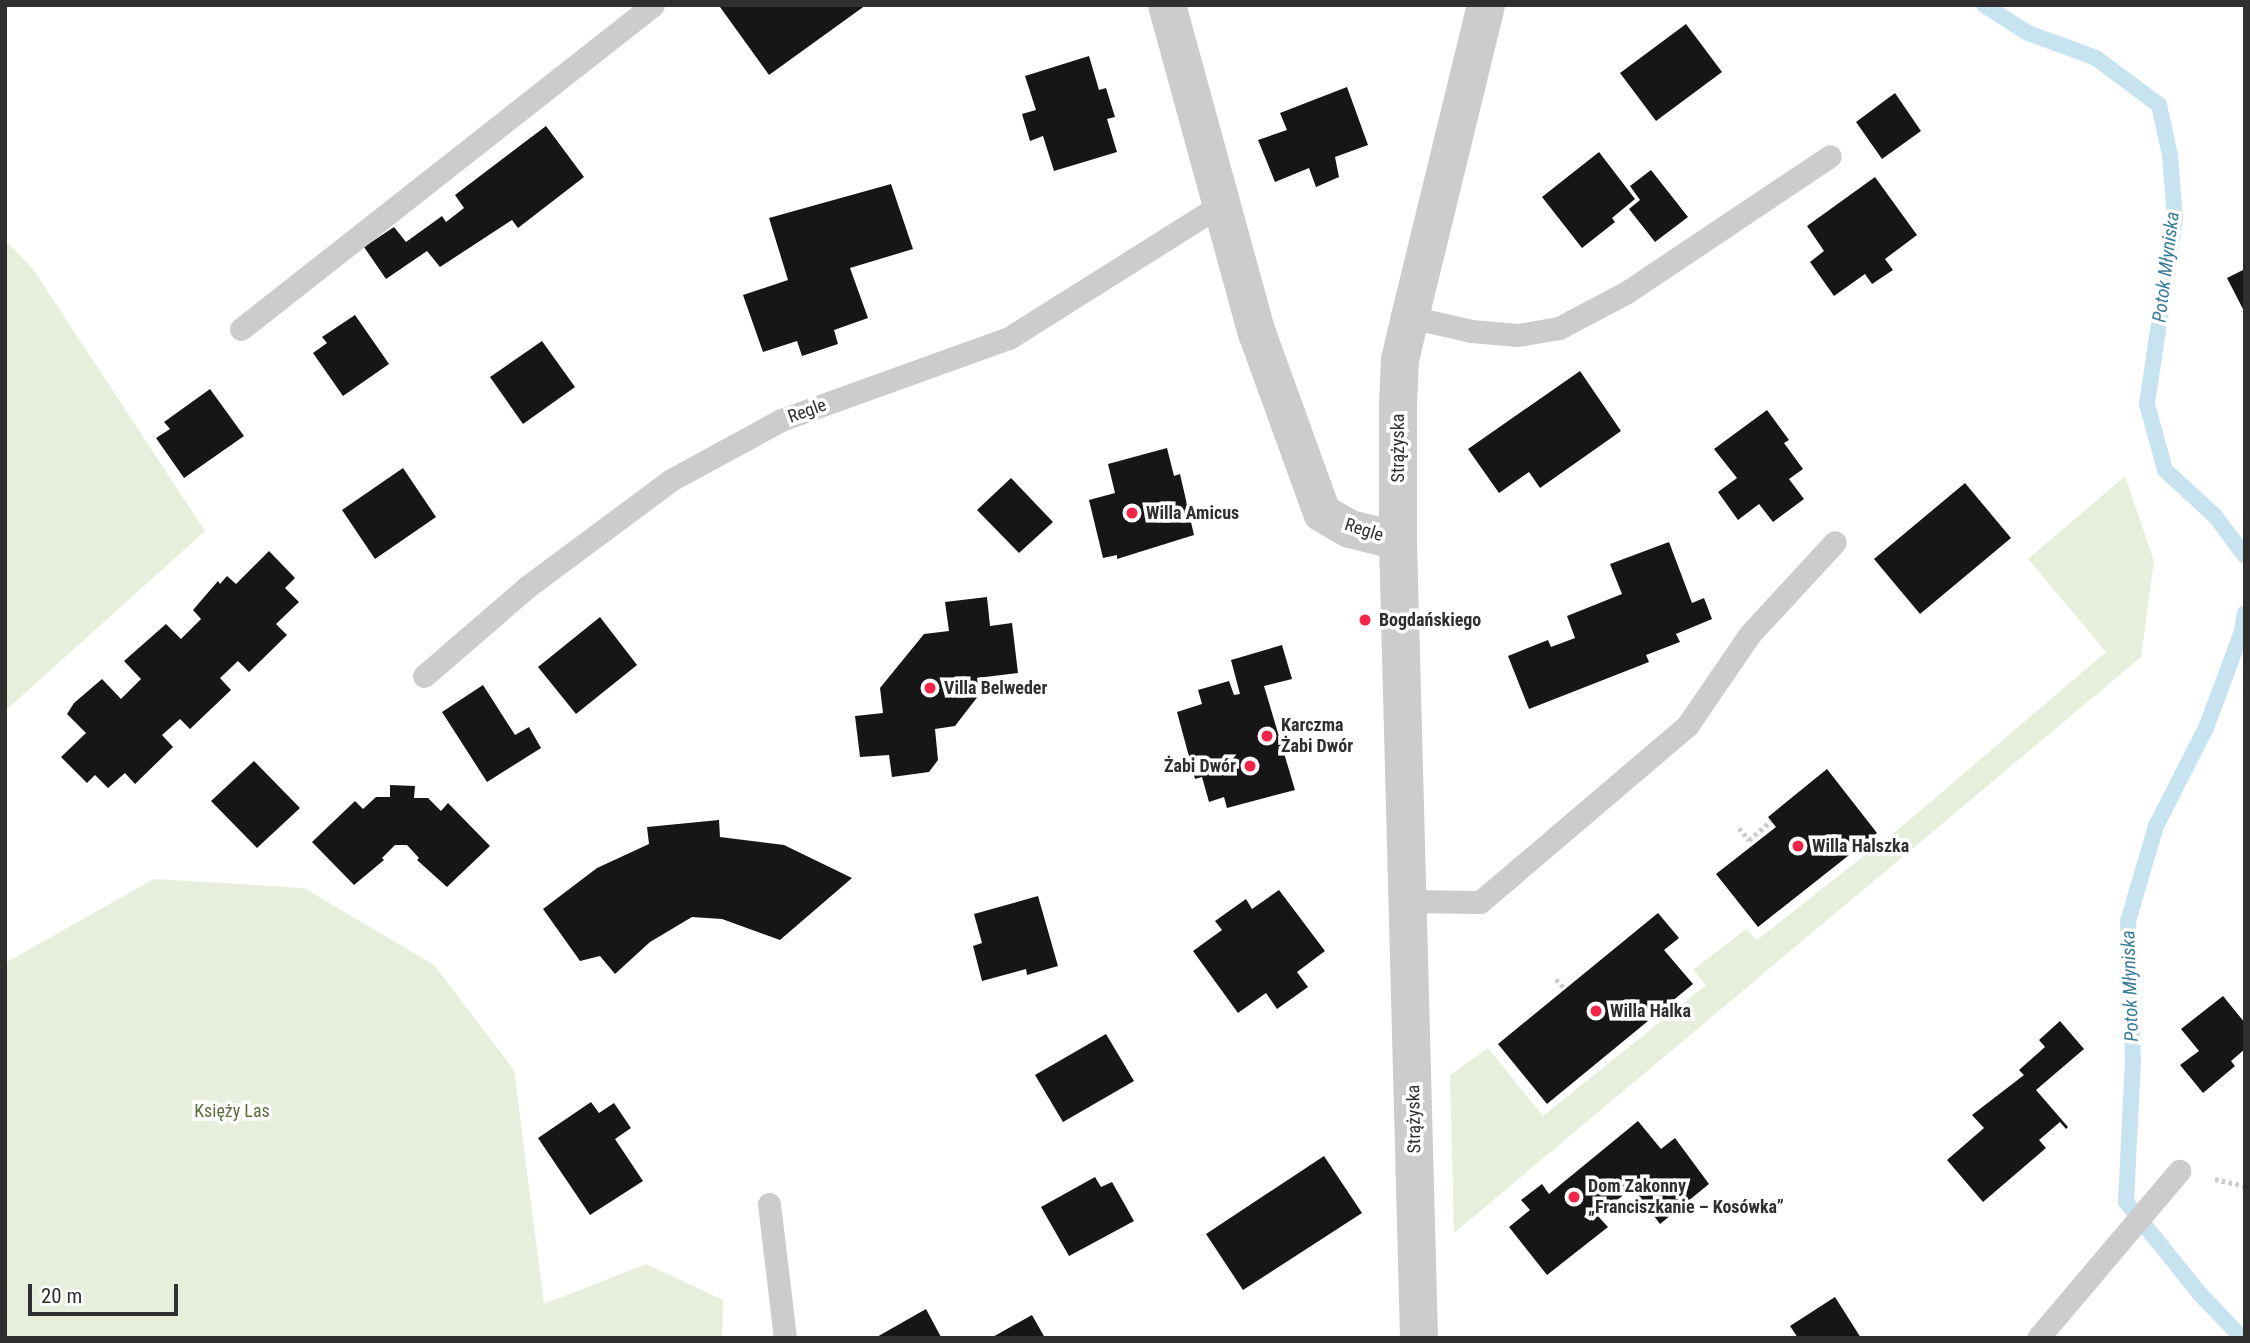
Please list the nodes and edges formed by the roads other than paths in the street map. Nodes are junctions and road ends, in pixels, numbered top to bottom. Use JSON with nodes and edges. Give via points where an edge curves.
{"nodes":[{"id":1,"x":653,"y":5,"type":"edge"},
{"id":2,"x":1167,"y":5,"type":"edge"},
{"id":3,"x":1486,"y":5,"type":"edge"},
{"id":4,"x":1830,"y":156,"type":"dead end"},
{"id":5,"x":1223,"y":203,"type":"junction"},
{"id":6,"x":1410,"y":317,"type":"junction"},
{"id":7,"x":241,"y":329,"type":"dead end"},
{"id":8,"x":1398,"y":541,"type":"junction"},
{"id":9,"x":1835,"y":542,"type":"dead end"},
{"id":10,"x":424,"y":676,"type":"dead end"},
{"id":11,"x":1408,"y":901,"type":"junction"},
{"id":12,"x":2179,"y":1171,"type":"dead end"},
{"id":13,"x":769,"y":1204,"type":"dead end"},
{"id":14,"x":785,"y":1338,"type":"edge"},
{"id":15,"x":1419,"y":1338,"type":"edge"},
{"id":16,"x":2038,"y":1338,"type":"edge"}],
"edges":[{"from":1,"to":7,"type":"lane"},
{"from":2,"to":5,"type":"street","name":"Regle"},
{"from":3,"to":6,"type":"street","name":"Strążyska"},
{"from":4,"to":6,"type":"lane","via":[[1627,292],[1559,328],[1518,335],[1471,331]]},
{"from":5,"to":8,"type":"street","name":"Regle","via":[[1258,333],[1322,513],[1350,529]]},
{"from":5,"to":10,"type":"lane","name":"Regle","via":[[1009,338],[781,420],[671,480],[527,587]]},
{"from":6,"to":8,"type":"street","name":"Strążyska","via":[[1400,360]]},
{"from":8,"to":11,"type":"street","name":"Strążyska"},
{"from":9,"to":11,"type":"lane","via":[[1750,634],[1687,726],[1480,902]]},
{"from":11,"to":15,"type":"street","name":"Strążyska"},
{"from":12,"to":16,"type":"lane"},
{"from":13,"to":14,"type":"lane"}]}
